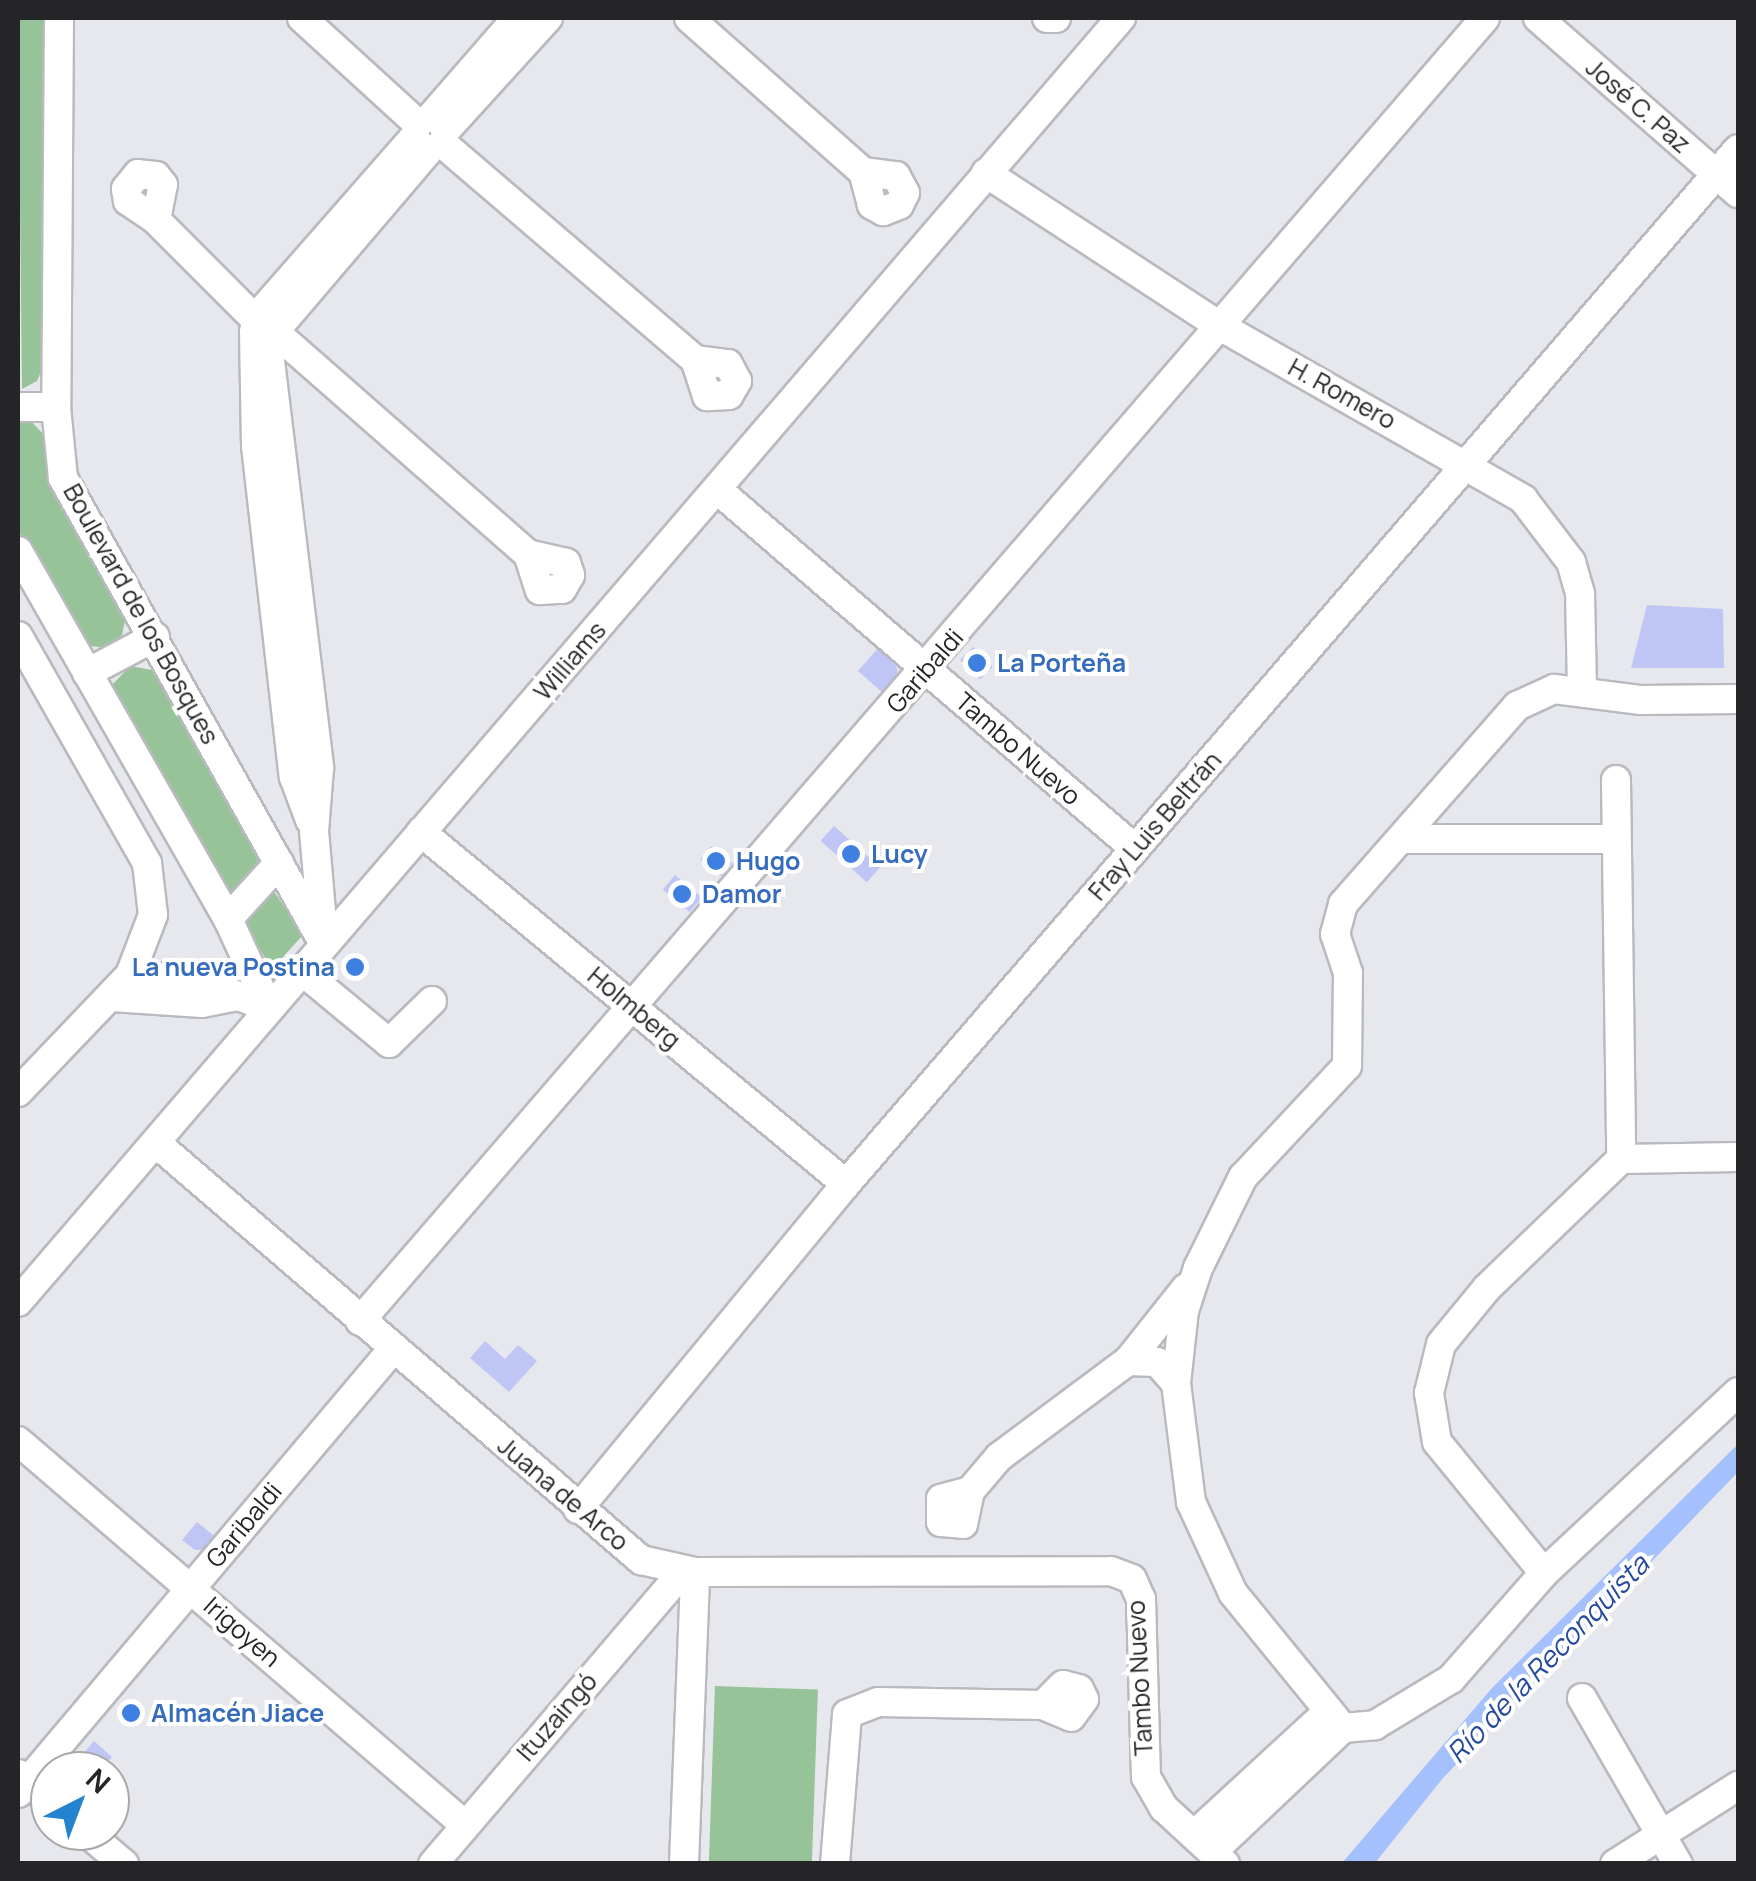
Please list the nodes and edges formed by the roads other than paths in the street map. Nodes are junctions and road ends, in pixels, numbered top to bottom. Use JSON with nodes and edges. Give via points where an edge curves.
{"nodes":[{"id":1,"x":59,"y":18,"type":"edge"},
{"id":2,"x":302,"y":18,"type":"edge"},
{"id":3,"x":517,"y":18,"type":"edge"},
{"id":4,"x":548,"y":18,"type":"edge"},
{"id":5,"x":689,"y":18,"type":"edge"},
{"id":6,"x":1047,"y":18,"type":"edge"},
{"id":7,"x":1056,"y":18,"type":"edge"},
{"id":8,"x":1120,"y":18,"type":"edge"},
{"id":9,"x":1486,"y":18,"type":"edge"},
{"id":10,"x":1538,"y":18,"type":"edge"},
{"id":11,"x":430,"y":133,"type":"junction"},
{"id":12,"x":1738,"y":149,"type":"edge"},
{"id":13,"x":863,"y":172,"type":"dead end"},
{"id":14,"x":986,"y":172,"type":"junction"},
{"id":15,"x":1717,"y":175,"type":"junction"},
{"id":16,"x":1738,"y":194,"type":"edge"},
{"id":17,"x":156,"y":220,"type":"dead end"},
{"id":18,"x":266,"y":326,"type":"junction"},
{"id":19,"x":1220,"y":326,"type":"junction"},
{"id":20,"x":695,"y":360,"type":"dead end"},
{"id":21,"x":18,"y":407,"type":"edge"},
{"id":22,"x":56,"y":407,"type":"junction"},
{"id":23,"x":1467,"y":464,"type":"junction"},
{"id":24,"x":719,"y":491,"type":"junction"},
{"id":25,"x":18,"y":551,"type":"edge"},
{"id":26,"x":528,"y":554,"type":"dead end"},
{"id":27,"x":18,"y":636,"type":"edge"},
{"id":28,"x":155,"y":636,"type":"junction"},
{"id":29,"x":926,"y":670,"type":"junction"},
{"id":30,"x":87,"y":673,"type":"junction"},
{"id":31,"x":1568,"y":690,"type":"junction"},
{"id":32,"x":1738,"y":699,"type":"edge"},
{"id":33,"x":1616,"y":780,"type":"dead end"},
{"id":34,"x":421,"y":832,"type":"junction"},
{"id":35,"x":1404,"y":839,"type":"junction"},
{"id":36,"x":1614,"y":839,"type":"junction"},
{"id":37,"x":1135,"y":850,"type":"junction"},
{"id":38,"x":279,"y":863,"type":"junction"},
{"id":39,"x":228,"y":919,"type":"junction"},
{"id":40,"x":324,"y":944,"type":"junction"},
{"id":41,"x":302,"y":971,"type":"junction"},
{"id":42,"x":121,"y":986,"type":"junction"},
{"id":43,"x":432,"y":1000,"type":"dead end"},
{"id":44,"x":268,"y":1008,"type":"junction"},
{"id":45,"x":634,"y":1008,"type":"junction"},
{"id":46,"x":18,"y":1092,"type":"edge"},
{"id":47,"x":156,"y":1144,"type":"junction"},
{"id":48,"x":1738,"y":1157,"type":"edge"},
{"id":49,"x":1621,"y":1159,"type":"junction"},
{"id":50,"x":846,"y":1184,"type":"junction"},
{"id":51,"x":1198,"y":1268,"type":"junction"},
{"id":52,"x":18,"y":1302,"type":"edge"},
{"id":53,"x":360,"y":1321,"type":"junction"},
{"id":54,"x":393,"y":1349,"type":"junction"},
{"id":55,"x":1128,"y":1361,"type":"junction"},
{"id":56,"x":1176,"y":1383,"type":"junction"},
{"id":57,"x":1738,"y":1392,"type":"edge"},
{"id":58,"x":18,"y":1441,"type":"edge"},
{"id":59,"x":970,"y":1491,"type":"dead end"},
{"id":60,"x":578,"y":1509,"type":"junction"},
{"id":61,"x":689,"y":1572,"type":"junction"},
{"id":62,"x":1544,"y":1572,"type":"junction"},
{"id":63,"x":1132,"y":1580,"type":"joint"},
{"id":64,"x":192,"y":1588,"type":"junction"},
{"id":65,"x":1582,"y":1698,"type":"dead end"},
{"id":66,"x":1044,"y":1705,"type":"dead end"},
{"id":67,"x":1336,"y":1720,"type":"junction"},
{"id":68,"x":21,"y":1783,"type":"edge"},
{"id":69,"x":1738,"y":1786,"type":"edge"},
{"id":70,"x":466,"y":1825,"type":"junction"},
{"id":71,"x":1661,"y":1834,"type":"junction"},
{"id":72,"x":1211,"y":1850,"type":"edge"},
{"id":73,"x":432,"y":1864,"type":"edge"},
{"id":74,"x":684,"y":1864,"type":"edge"},
{"id":75,"x":835,"y":1864,"type":"edge"},
{"id":76,"x":1615,"y":1864,"type":"edge"},
{"id":77,"x":1678,"y":1864,"type":"edge"}],
"edges":[{"from":1,"to":22,"type":"street","name":"Boulevard de los Bosques"},
{"from":2,"to":11,"type":"street"},
{"from":3,"to":11,"type":"street"},
{"from":4,"to":11,"type":"street"},
{"from":5,"to":13,"type":"street"},
{"from":6,"to":7,"type":"street"},
{"from":8,"to":14,"type":"street","name":"Williams"},
{"from":9,"to":19,"type":"street","name":"Garibaldi"},
{"from":10,"to":15,"type":"street","name":"José C. Paz"},
{"from":11,"to":18,"type":"street"},
{"from":11,"to":20,"type":"street"},
{"from":12,"to":15,"type":"street","name":"Fray Luis Beltrán"},
{"from":14,"to":19,"type":"street","name":"H. Romero"},
{"from":14,"to":24,"type":"street","name":"Williams"},
{"from":15,"to":16,"type":"street","name":"José C. Paz"},
{"from":15,"to":23,"type":"street","name":"Fray Luis Beltrán"},
{"from":17,"to":18,"type":"street"},
{"from":18,"to":26,"type":"street"},
{"from":18,"to":40,"type":"street","via":[[319,768],[314,831]]},
{"from":19,"to":23,"type":"street","name":"H. Romero"},
{"from":19,"to":29,"type":"street","name":"Garibaldi"},
{"from":21,"to":22,"type":"street"},
{"from":22,"to":28,"type":"street","name":"Boulevard de los Bosques","via":[[63,478]]},
{"from":23,"to":31,"type":"street","name":"H. Romero","via":[[1523,499],[1570,562],[1580,594]]},
{"from":23,"to":37,"type":"street","name":"Fray Luis Beltrán"},
{"from":24,"to":29,"type":"street","name":"Tambo Nuevo"},
{"from":24,"to":34,"type":"street","name":"Williams"},
{"from":25,"to":30,"type":"street"},
{"from":27,"to":42,"type":"street","via":[[147,863],[154,915]]},
{"from":28,"to":30,"type":"street"},
{"from":28,"to":38,"type":"street","name":"Boulevard de los Bosques"},
{"from":29,"to":37,"type":"street","name":"Tambo Nuevo"},
{"from":29,"to":45,"type":"street","name":"Garibaldi"},
{"from":30,"to":39,"type":"street"},
{"from":31,"to":32,"type":"street","via":[[1641,700]]},
{"from":31,"to":35,"type":"street","via":[[1517,706]]},
{"from":33,"to":36,"type":"street"},
{"from":34,"to":40,"type":"street","name":"Williams"},
{"from":34,"to":45,"type":"street","name":"Holmberg"},
{"from":35,"to":36,"type":"street"},
{"from":35,"to":51,"type":"street","via":[[1342,904],[1336,920],[1348,973],[1347,1066],[1243,1178]]},
{"from":36,"to":49,"type":"street"},
{"from":37,"to":50,"type":"street","name":"Fray Luis Beltrán"},
{"from":38,"to":39,"type":"street"},
{"from":38,"to":40,"type":"street","name":"Boulevard de los Bosques"},
{"from":39,"to":44,"type":"street"},
{"from":40,"to":41,"type":"street","name":"Williams"},
{"from":41,"to":43,"type":"street","via":[[389,1043]]},
{"from":41,"to":44,"type":"street","name":"Williams"},
{"from":42,"to":44,"type":"street","via":[[203,982]]},
{"from":42,"to":46,"type":"street"},
{"from":44,"to":47,"type":"street","name":"Williams"},
{"from":45,"to":50,"type":"street","name":"Holmberg"},
{"from":45,"to":53,"type":"street","name":"Garibaldi"},
{"from":47,"to":52,"type":"street","name":"Williams"},
{"from":47,"to":53,"type":"street","name":"Juana de Arco"},
{"from":48,"to":49,"type":"street"},
{"from":49,"to":62,"type":"street","via":[[1460,1316],[1431,1374],[1429,1412],[1445,1456]]},
{"from":50,"to":60,"type":"street","name":"Fray Luis Beltrán"},
{"from":51,"to":55,"type":"street"},
{"from":51,"to":56,"type":"street","via":[[1184,1311]]},
{"from":53,"to":54,"type":"street","name":"Juana de Arco"},
{"from":54,"to":60,"type":"street","name":"Juana de Arco"},
{"from":54,"to":64,"type":"street","name":"Garibaldi"},
{"from":55,"to":56,"type":"street","via":[[1157,1362]]},
{"from":55,"to":59,"type":"street","via":[[1036,1426]]},
{"from":56,"to":67,"type":"street","via":[[1180,1452],[1209,1551],[1253,1619]]},
{"from":57,"to":62,"type":"street"},
{"from":58,"to":64,"type":"street","name":"Irigoyen"},
{"from":60,"to":61,"type":"street","name":"Juana de Arco","via":[[641,1560]]},
{"from":61,"to":63,"type":"street","name":"Juana de Arco","via":[[1112,1571]]},
{"from":61,"to":70,"type":"street","name":"Ituzaingó"},
{"from":61,"to":74,"type":"street"},
{"from":62,"to":67,"type":"street","via":[[1451,1678],[1374,1725]]},
{"from":63,"to":72,"type":"street","name":"Tambo Nuevo","via":[[1141,1599],[1146,1777],[1164,1808]]},
{"from":64,"to":68,"type":"street","name":"Garibaldi"},
{"from":64,"to":70,"type":"street","name":"Irigoyen"},
{"from":65,"to":71,"type":"street"},
{"from":66,"to":75,"type":"street","via":[[878,1702],[846,1714]]},
{"from":67,"to":72,"type":"street"},
{"from":69,"to":71,"type":"street"},
{"from":70,"to":73,"type":"street","name":"Ituzaingó"},
{"from":71,"to":76,"type":"street"},
{"from":71,"to":77,"type":"street"}]}
